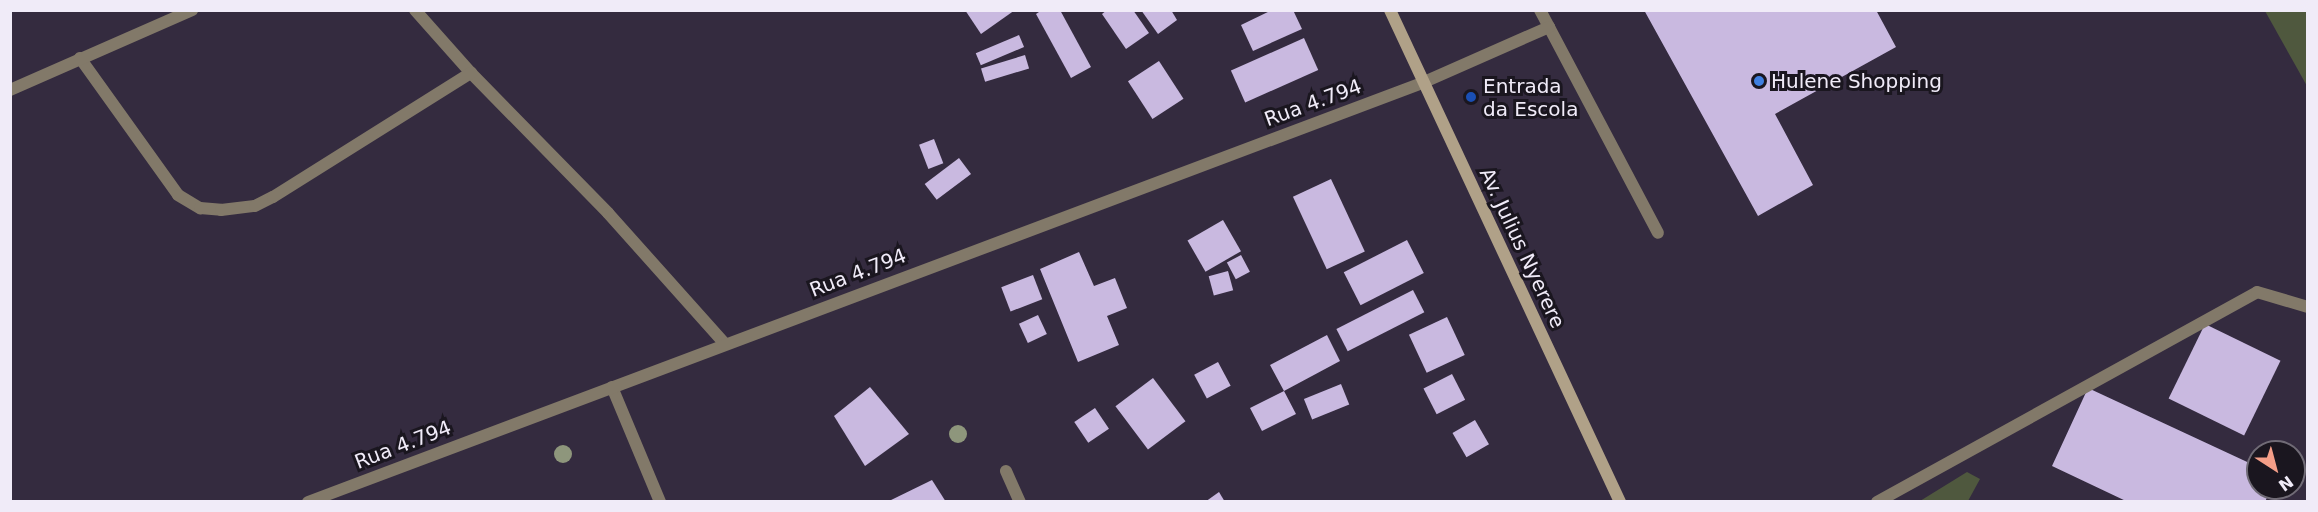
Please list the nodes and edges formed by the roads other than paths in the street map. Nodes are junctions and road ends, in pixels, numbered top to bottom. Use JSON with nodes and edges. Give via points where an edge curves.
{"nodes":[{"id":1,"x":192,"y":10,"type":"edge"},
{"id":2,"x":415,"y":10,"type":"edge"},
{"id":3,"x":1390,"y":10,"type":"edge"},
{"id":4,"x":1540,"y":10,"type":"edge"},
{"id":5,"x":1549,"y":27,"type":"junction"},
{"id":6,"x":80,"y":58,"type":"junction"},
{"id":7,"x":471,"y":73,"type":"junction"},
{"id":8,"x":1422,"y":83,"type":"junction"},
{"id":9,"x":10,"y":90,"type":"edge"},
{"id":10,"x":1658,"y":232,"type":"dead end"},
{"id":11,"x":2307,"y":307,"type":"edge"},
{"id":12,"x":725,"y":344,"type":"junction"},
{"id":13,"x":612,"y":387,"type":"junction"},
{"id":14,"x":1006,"y":471,"type":"dead end"},
{"id":15,"x":308,"y":501,"type":"edge"},
{"id":16,"x":660,"y":501,"type":"edge"},
{"id":17,"x":1020,"y":501,"type":"edge"},
{"id":18,"x":1620,"y":501,"type":"edge"},
{"id":19,"x":1877,"y":501,"type":"edge"}],
"edges":[{"from":1,"to":6,"type":"street"},
{"from":2,"to":7,"type":"street"},
{"from":3,"to":8,"type":"main road","name":"Av. Julius Nyerere"},
{"from":4,"to":5,"type":"street"},
{"from":5,"to":8,"type":"street","name":"Rua 4.794"},
{"from":5,"to":10,"type":"street"},
{"from":6,"to":7,"type":"street","via":[[178,195],[200,208],[221,210],[255,206],[273,197]]},
{"from":6,"to":9,"type":"street"},
{"from":7,"to":12,"type":"street","via":[[608,213]]},
{"from":8,"to":12,"type":"street","name":"Rua 4.794"},
{"from":8,"to":18,"type":"main road","name":"Av. Julius Nyerere"},
{"from":11,"to":19,"type":"street","via":[[2257,292]]},
{"from":12,"to":13,"type":"street","name":"Rua 4.794"},
{"from":13,"to":15,"type":"street","name":"Rua 4.794"},
{"from":13,"to":16,"type":"street"},
{"from":14,"to":17,"type":"street"}]}
